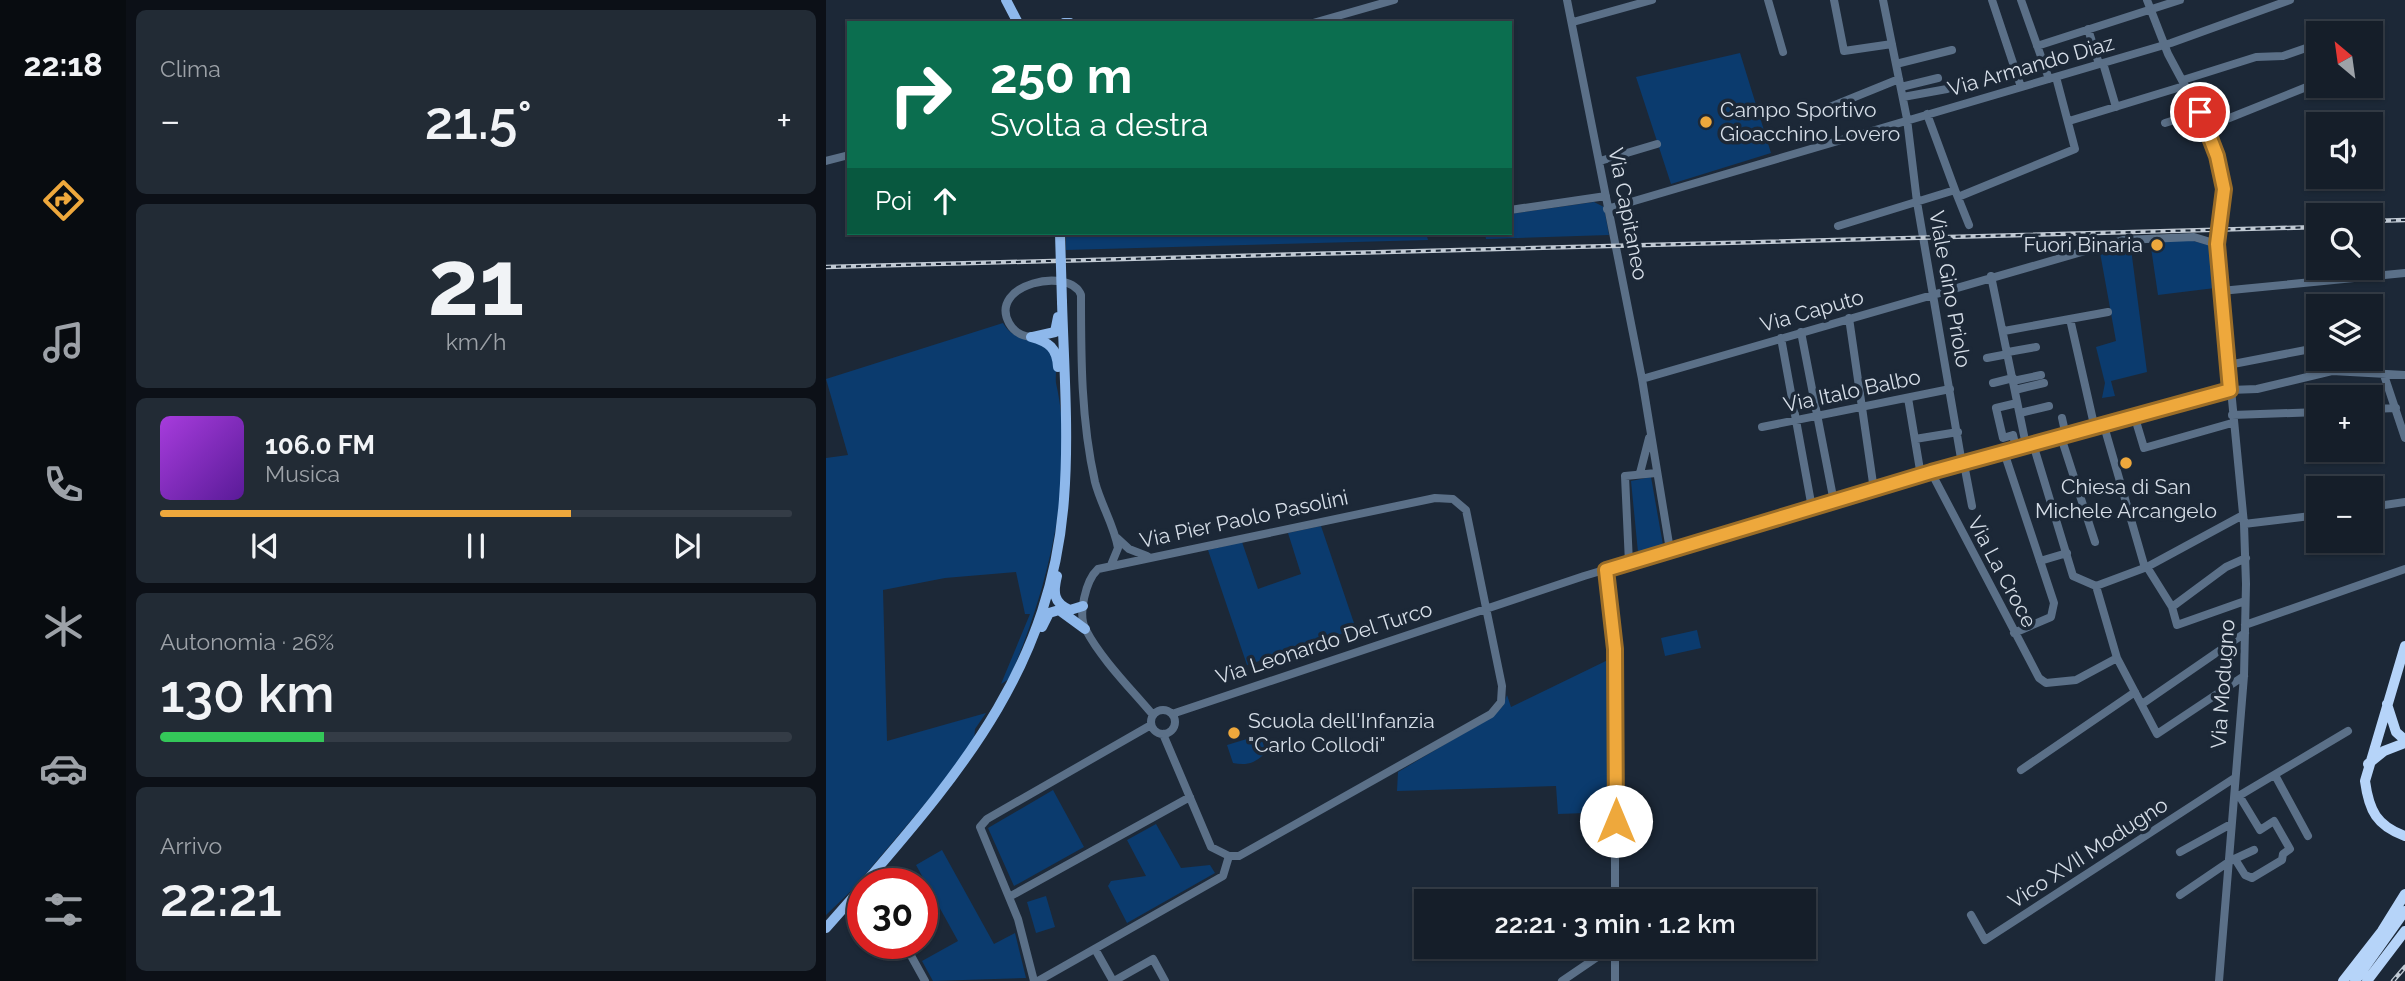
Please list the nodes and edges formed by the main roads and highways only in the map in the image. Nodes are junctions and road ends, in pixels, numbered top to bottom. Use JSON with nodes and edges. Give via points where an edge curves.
{"nodes":[{"id":1,"x":1005,"y":0,"type":"edge"},
{"id":2,"x":1009,"y":21,"type":"edge"},
{"id":3,"x":1017,"y":21,"type":"edge"},
{"id":4,"x":1060,"y":235,"type":"edge"},
{"id":5,"x":1062,"y":305,"type":"junction"},
{"id":6,"x":1065,"y":392,"type":"junction"},
{"id":7,"x":1056,"y":552,"type":"junction"},
{"id":8,"x":1083,"y":607,"type":"road end"},
{"id":9,"x":1085,"y":629,"type":"road end"},
{"id":10,"x":1032,"y":638,"type":"junction"},
{"id":11,"x":2405,"y":646,"type":"edge"},
{"id":12,"x":2387,"y":701,"type":"junction"},
{"id":13,"x":2378,"y":731,"type":"junction"},
{"id":14,"x":2401,"y":740,"type":"edge"},
{"id":15,"x":2368,"y":764,"type":"junction"},
{"id":16,"x":2404,"y":835,"type":"edge"},
{"id":17,"x":878,"y":868,"type":"edge"},
{"id":18,"x":2405,"y":894,"type":"edge"},
{"id":19,"x":847,"y":904,"type":"edge"},
{"id":20,"x":847,"y":905,"type":"edge"},
{"id":21,"x":2405,"y":911,"type":"edge"},
{"id":22,"x":826,"y":928,"type":"edge"},
{"id":23,"x":2405,"y":930,"type":"edge"},
{"id":24,"x":826,"y":936,"type":"edge"},
{"id":25,"x":2343,"y":981,"type":"edge"},
{"id":26,"x":2355,"y":981,"type":"edge"},
{"id":27,"x":2367,"y":981,"type":"edge"}],
"edges":[{"from":1,"to":2,"type":"main road"},
{"from":1,"to":3,"type":"main road"},
{"from":4,"to":5,"type":"main road","bridge":true},
{"from":5,"to":6,"type":"main road"},
{"from":5,"to":6,"type":"main road","via":[[1055,332],[1031,337],[1055,350],[1058,380]]},
{"from":6,"to":7,"type":"main road","via":[[1065,479]]},
{"from":7,"to":8,"type":"main road","via":[[1056,599],[1070,610]]},
{"from":7,"to":10,"type":"main road"},
{"from":9,"to":10,"type":"main road","via":[[1066,612],[1054,610]]},
{"from":10,"to":17,"type":"main road","via":[[1005,699],[961,768]]},
{"from":11,"to":12,"type":"highway"},
{"from":12,"to":13,"type":"highway"},
{"from":12,"to":14,"type":"highway"},
{"from":13,"to":14,"type":"highway","via":[[2387,739]]},
{"from":13,"to":15,"type":"highway"},
{"from":14,"to":15,"type":"highway"},
{"from":15,"to":16,"type":"highway","via":[[2367,800],[2375,818],[2386,829]]},
{"from":18,"to":25,"type":"highway"},
{"from":19,"to":22,"type":"main road"},
{"from":20,"to":24,"type":"main road"},
{"from":21,"to":26,"type":"highway"},
{"from":23,"to":27,"type":"highway"}]}
